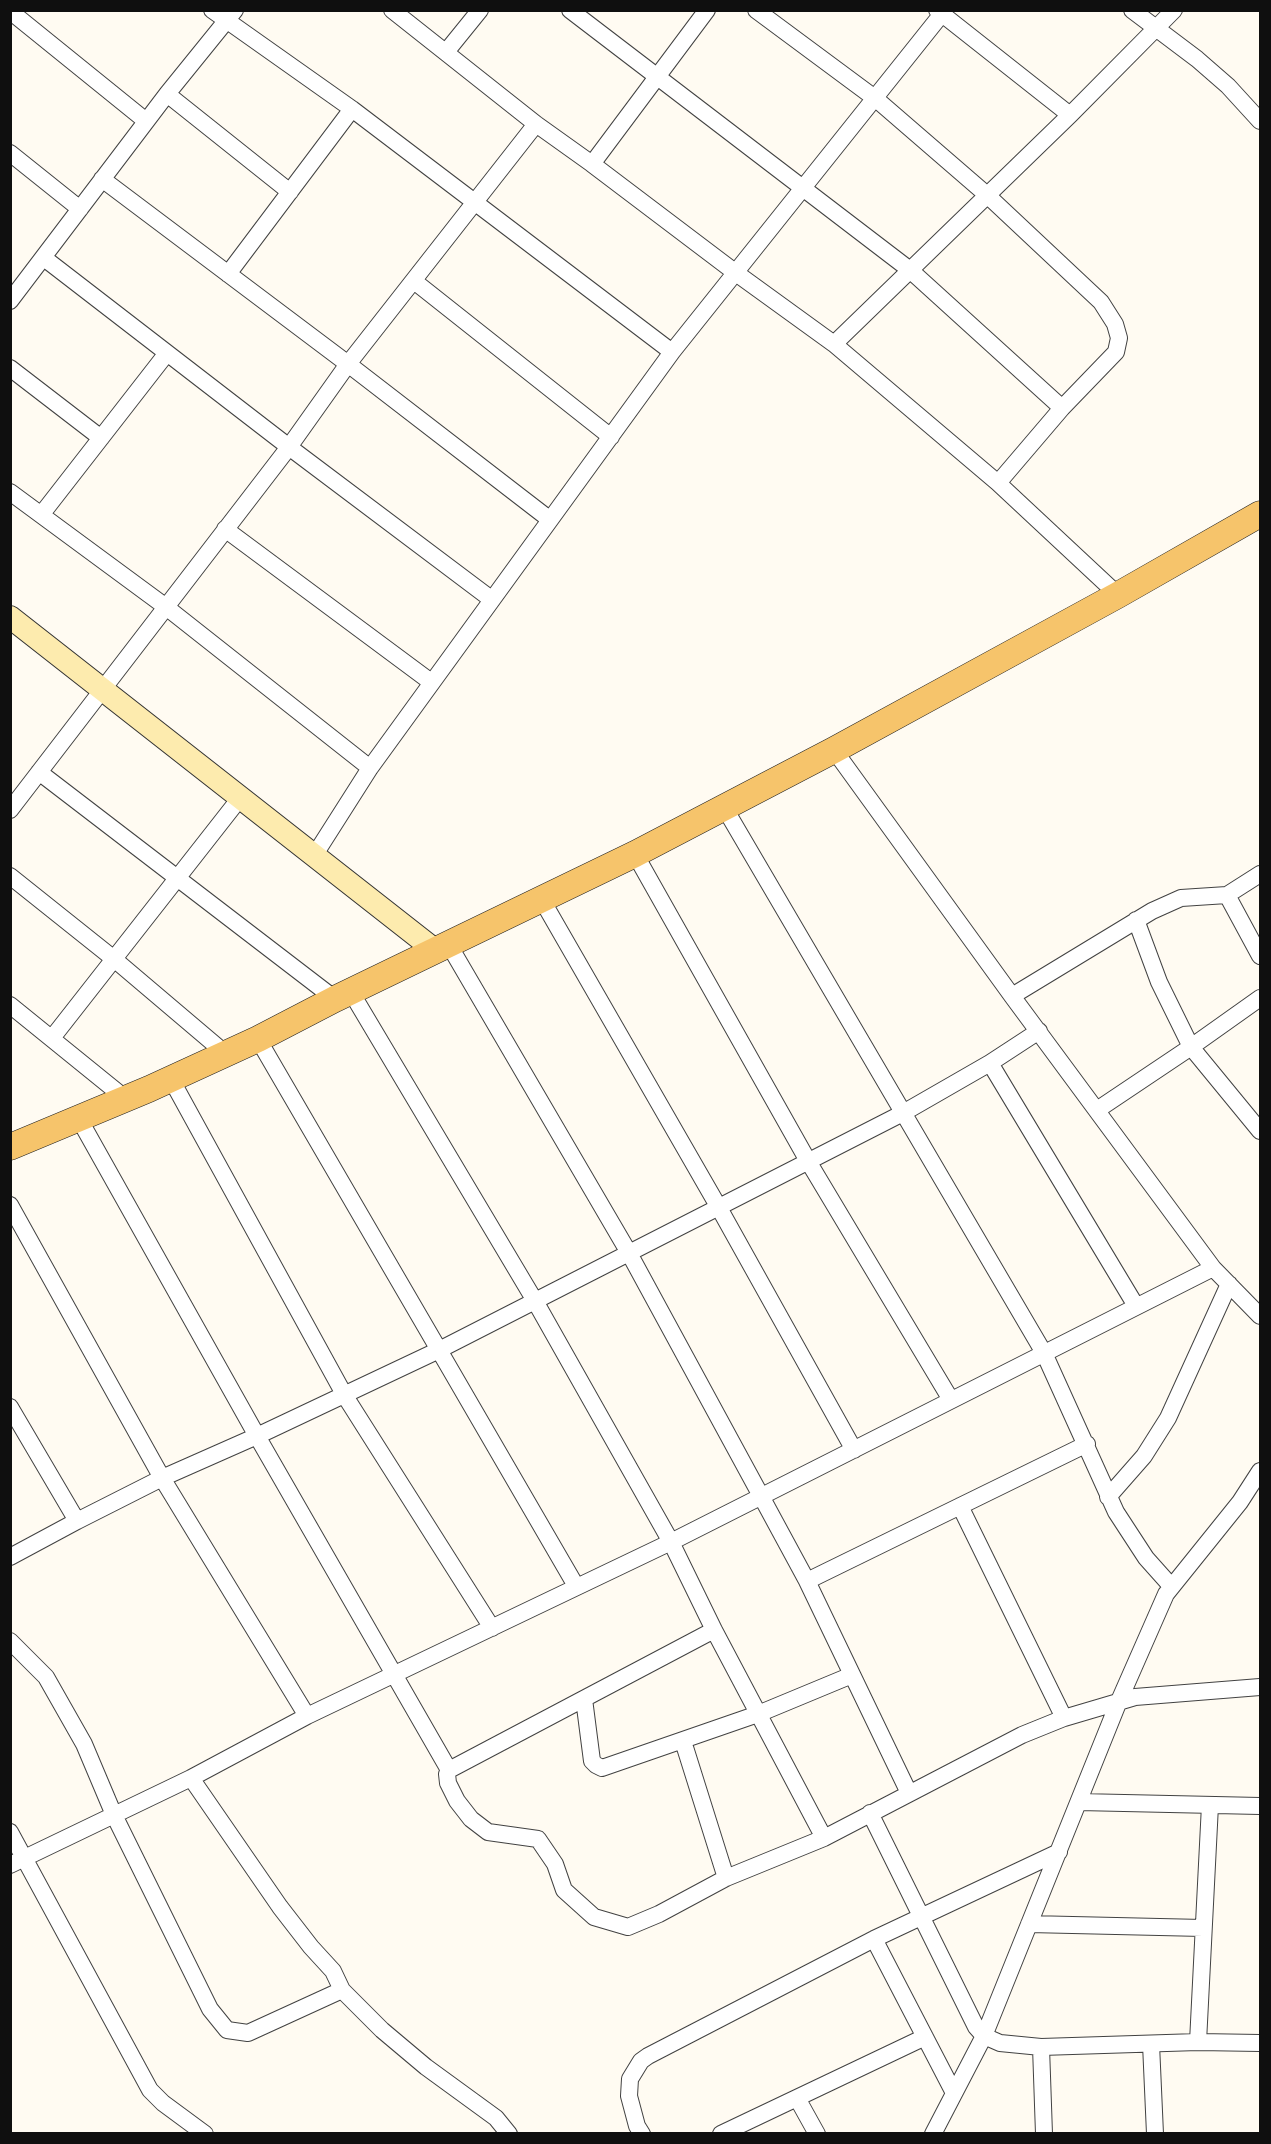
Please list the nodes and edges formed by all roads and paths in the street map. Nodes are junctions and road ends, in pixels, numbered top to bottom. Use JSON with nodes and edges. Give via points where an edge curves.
{"nodes":[{"id":1,"x":212,"y":10,"type":"edge"},
{"id":2,"x":392,"y":10,"type":"edge"},
{"id":3,"x":480,"y":10,"type":"edge"},
{"id":4,"x":570,"y":10,"type":"edge"},
{"id":5,"x":707,"y":10,"type":"edge"},
{"id":6,"x":756,"y":10,"type":"edge"},
{"id":7,"x":1132,"y":10,"type":"edge"},
{"id":8,"x":1174,"y":10,"type":"edge"},
{"id":9,"x":10,"y":11,"type":"edge"},
{"id":10,"x":941,"y":12,"type":"edge"},
{"id":11,"x":231,"y":16,"type":"edge"},
{"id":12,"x":1157,"y":29,"type":"junction"},
{"id":13,"x":446,"y":52,"type":"junction"},
{"id":14,"x":657,"y":77,"type":"junction"},
{"id":15,"x":167,"y":94,"type":"junction"},
{"id":16,"x":876,"y":99,"type":"junction"},
{"id":17,"x":352,"y":110,"type":"junction"},
{"id":18,"x":1070,"y":115,"type":"junction"},
{"id":19,"x":146,"y":121,"type":"junction"},
{"id":20,"x":1260,"y":121,"type":"edge"},
{"id":21,"x":536,"y":124,"type":"junction"},
{"id":22,"x":10,"y":153,"type":"edge"},
{"id":23,"x":592,"y":164,"type":"junction"},
{"id":24,"x":102,"y":179,"type":"junction"},
{"id":25,"x":804,"y":188,"type":"junction"},
{"id":26,"x":290,"y":192,"type":"junction"},
{"id":27,"x":987,"y":195,"type":"junction"},
{"id":28,"x":476,"y":201,"type":"junction"},
{"id":29,"x":80,"y":209,"type":"junction"},
{"id":30,"x":44,"y":258,"type":"junction"},
{"id":31,"x":910,"y":270,"type":"junction"},
{"id":32,"x":736,"y":273,"type":"junction"},
{"id":33,"x":228,"y":274,"type":"junction"},
{"id":34,"x":414,"y":281,"type":"junction"},
{"id":35,"x":10,"y":301,"type":"edge"},
{"id":36,"x":834,"y":344,"type":"junction"},
{"id":37,"x":672,"y":352,"type":"junction"},
{"id":38,"x":167,"y":353,"type":"junction"},
{"id":39,"x":348,"y":364,"type":"junction"},
{"id":40,"x":10,"y":369,"type":"edge"},
{"id":41,"x":1062,"y":408,"type":"junction"},
{"id":42,"x":611,"y":437,"type":"junction"},
{"id":43,"x":101,"y":438,"type":"junction"},
{"id":44,"x":289,"y":447,"type":"junction"},
{"id":45,"x":998,"y":483,"type":"junction"},
{"id":46,"x":10,"y":492,"type":"edge"},
{"id":47,"x":1260,"y":514,"type":"edge"},
{"id":48,"x":41,"y":515,"type":"junction"},
{"id":49,"x":549,"y":519,"type":"junction"},
{"id":50,"x":225,"y":529,"type":"junction"},
{"id":51,"x":1118,"y":595,"type":"junction"},
{"id":52,"x":491,"y":599,"type":"junction"},
{"id":53,"x":166,"y":607,"type":"junction"},
{"id":54,"x":10,"y":617,"type":"edge"},
{"id":55,"x":431,"y":682,"type":"junction"},
{"id":56,"x":102,"y":689,"type":"junction"},
{"id":57,"x":834,"y":750,"type":"junction"},
{"id":58,"x":370,"y":768,"type":"junction"},
{"id":59,"x":39,"y":772,"type":"junction"},
{"id":60,"x":240,"y":798,"type":"junction"},
{"id":61,"x":724,"y":807,"type":"junction"},
{"id":62,"x":10,"y":810,"type":"edge"},
{"id":63,"x":635,"y":854,"type":"junction"},
{"id":64,"x":314,"y":856,"type":"junction"},
{"id":65,"x":1260,"y":874,"type":"edge"},
{"id":66,"x":10,"y":876,"type":"edge"},
{"id":67,"x":176,"y":878,"type":"junction"},
{"id":68,"x":1227,"y":895,"type":"junction"},
{"id":69,"x":542,"y":900,"type":"junction"},
{"id":70,"x":1136,"y":920,"type":"junction"},
{"id":71,"x":443,"y":948,"type":"junction"},
{"id":72,"x":1260,"y":956,"type":"edge"},
{"id":73,"x":114,"y":959,"type":"junction"},
{"id":74,"x":343,"y":996,"type":"junction"},
{"id":75,"x":1012,"y":996,"type":"junction"},
{"id":76,"x":1260,"y":998,"type":"edge"},
{"id":77,"x":10,"y":1005,"type":"edge"},
{"id":78,"x":1039,"y":1031,"type":"junction"},
{"id":79,"x":52,"y":1038,"type":"junction"},
{"id":80,"x":258,"y":1039,"type":"junction"},
{"id":81,"x":1191,"y":1047,"type":"junction"},
{"id":82,"x":226,"y":1054,"type":"junction"},
{"id":83,"x":990,"y":1063,"type":"junction"},
{"id":84,"x":171,"y":1078,"type":"junction"},
{"id":85,"x":126,"y":1099,"type":"junction"},
{"id":86,"x":1097,"y":1110,"type":"junction"},
{"id":87,"x":903,"y":1113,"type":"junction"},
{"id":88,"x":78,"y":1118,"type":"junction"},
{"id":89,"x":1260,"y":1131,"type":"edge"},
{"id":90,"x":14,"y":1142,"type":"edge"},
{"id":91,"x":808,"y":1161,"type":"junction"},
{"id":92,"x":10,"y":1205,"type":"edge"},
{"id":93,"x":718,"y":1206,"type":"junction"},
{"id":94,"x":629,"y":1253,"type":"junction"},
{"id":95,"x":1213,"y":1268,"type":"junction"},
{"id":96,"x":1229,"y":1284,"type":"junction"},
{"id":97,"x":535,"y":1300,"type":"junction"},
{"id":98,"x":1136,"y":1306,"type":"junction"},
{"id":99,"x":1260,"y":1316,"type":"edge"},
{"id":100,"x":439,"y":1350,"type":"junction"},
{"id":101,"x":1044,"y":1353,"type":"junction"},
{"id":102,"x":345,"y":1396,"type":"junction"},
{"id":103,"x":951,"y":1400,"type":"junction"},
{"id":104,"x":10,"y":1407,"type":"edge"},
{"id":105,"x":257,"y":1436,"type":"junction"},
{"id":106,"x":1087,"y":1444,"type":"junction"},
{"id":107,"x":854,"y":1449,"type":"junction"},
{"id":108,"x":1260,"y":1471,"type":"edge"},
{"id":109,"x":162,"y":1478,"type":"junction"},
{"id":110,"x":761,"y":1496,"type":"junction"},
{"id":111,"x":1108,"y":1497,"type":"junction"},
{"id":112,"x":960,"y":1506,"type":"junction"},
{"id":113,"x":77,"y":1521,"type":"junction"},
{"id":114,"x":671,"y":1542,"type":"junction"},
{"id":115,"x":10,"y":1557,"type":"edge"},
{"id":116,"x":807,"y":1581,"type":"junction"},
{"id":117,"x":576,"y":1586,"type":"junction"},
{"id":118,"x":1171,"y":1586,"type":"junction"},
{"id":119,"x":492,"y":1628,"type":"junction"},
{"id":120,"x":714,"y":1630,"type":"junction"},
{"id":121,"x":12,"y":1644,"type":"edge"},
{"id":122,"x":394,"y":1674,"type":"junction"},
{"id":123,"x":852,"y":1675,"type":"junction"},
{"id":124,"x":1260,"y":1687,"type":"edge"},
{"id":125,"x":584,"y":1699,"type":"junction"},
{"id":126,"x":1119,"y":1701,"type":"junction"},
{"id":127,"x":758,"y":1714,"type":"junction"},
{"id":128,"x":307,"y":1716,"type":"junction"},
{"id":129,"x":1064,"y":1718,"type":"junction"},
{"id":130,"x":683,"y":1741,"type":"junction"},
{"id":131,"x":449,"y":1770,"type":"junction"},
{"id":132,"x":190,"y":1778,"type":"junction"},
{"id":133,"x":909,"y":1793,"type":"junction"},
{"id":134,"x":1079,"y":1802,"type":"junction"},
{"id":135,"x":1210,"y":1805,"type":"junction"},
{"id":136,"x":1260,"y":1806,"type":"edge"},
{"id":137,"x":870,"y":1813,"type":"junction"},
{"id":138,"x":114,"y":1815,"type":"junction"},
{"id":139,"x":10,"y":1832,"type":"edge"},
{"id":140,"x":824,"y":1838,"type":"junction"},
{"id":141,"x":1059,"y":1852,"type":"junction"},
{"id":142,"x":17,"y":1862,"type":"edge"},
{"id":143,"x":726,"y":1878,"type":"junction"},
{"id":144,"x":920,"y":1916,"type":"junction"},
{"id":145,"x":1029,"y":1924,"type":"junction"},
{"id":146,"x":1203,"y":1928,"type":"junction"},
{"id":147,"x":874,"y":1939,"type":"junction"},
{"id":148,"x":342,"y":1990,"type":"junction"},
{"id":149,"x":984,"y":2036,"type":"junction"},
{"id":150,"x":925,"y":2037,"type":"junction"},
{"id":151,"x":1198,"y":2042,"type":"junction"},
{"id":152,"x":1260,"y":2043,"type":"edge"},
{"id":153,"x":1150,"y":2044,"type":"junction"},
{"id":154,"x":1041,"y":2047,"type":"junction"},
{"id":155,"x":954,"y":2093,"type":"junction"},
{"id":156,"x":796,"y":2098,"type":"junction"},
{"id":157,"x":725,"y":2132,"type":"edge"},
{"id":158,"x":205,"y":2133,"type":"edge"},
{"id":159,"x":509,"y":2133,"type":"edge"},
{"id":160,"x":642,"y":2133,"type":"edge"},
{"id":161,"x":817,"y":2133,"type":"edge"},
{"id":162,"x":933,"y":2133,"type":"edge"},
{"id":163,"x":1044,"y":2133,"type":"edge"},
{"id":164,"x":1155,"y":2133,"type":"edge"}],
"edges":[{"from":1,"to":11,"type":"street"},
{"from":2,"to":13,"type":"street"},
{"from":3,"to":13,"type":"street"},
{"from":4,"to":14,"type":"street"},
{"from":5,"to":14,"type":"street"},
{"from":6,"to":16,"type":"street"},
{"from":7,"to":12,"type":"street"},
{"from":8,"to":12,"type":"street"},
{"from":9,"to":19,"type":"street"},
{"from":10,"to":16,"type":"street"},
{"from":10,"to":18,"type":"street"},
{"from":11,"to":15,"type":"street"},
{"from":11,"to":17,"type":"street"},
{"from":12,"to":18,"type":"street"},
{"from":12,"to":20,"type":"street","via":[[1228,86]]},
{"from":13,"to":21,"type":"street"},
{"from":14,"to":23,"type":"street"},
{"from":14,"to":25,"type":"street"},
{"from":15,"to":19,"type":"street"},
{"from":15,"to":26,"type":"street"},
{"from":16,"to":25,"type":"street"},
{"from":16,"to":27,"type":"street"},
{"from":17,"to":26,"type":"street"},
{"from":17,"to":28,"type":"street"},
{"from":18,"to":27,"type":"street"},
{"from":19,"to":24,"type":"street"},
{"from":21,"to":23,"type":"street"},
{"from":21,"to":28,"type":"street"},
{"from":22,"to":29,"type":"street"},
{"from":23,"to":32,"type":"street"},
{"from":24,"to":29,"type":"street"},
{"from":24,"to":33,"type":"street"},
{"from":25,"to":31,"type":"street"},
{"from":25,"to":32,"type":"street"},
{"from":26,"to":33,"type":"street"},
{"from":27,"to":31,"type":"street"},
{"from":27,"to":41,"type":"street","via":[[1101,302],[1115,324],[1119,338],[1116,352]]},
{"from":28,"to":34,"type":"street"},
{"from":28,"to":37,"type":"street"},
{"from":29,"to":30,"type":"street"},
{"from":30,"to":35,"type":"street"},
{"from":30,"to":38,"type":"street"},
{"from":31,"to":36,"type":"street"},
{"from":31,"to":41,"type":"street"},
{"from":32,"to":36,"type":"street"},
{"from":32,"to":37,"type":"street"},
{"from":33,"to":39,"type":"street"},
{"from":34,"to":39,"type":"street"},
{"from":34,"to":42,"type":"street"},
{"from":36,"to":45,"type":"street"},
{"from":37,"to":42,"type":"street"},
{"from":38,"to":43,"type":"street"},
{"from":38,"to":44,"type":"street"},
{"from":39,"to":44,"type":"street"},
{"from":39,"to":49,"type":"street"},
{"from":40,"to":43,"type":"street"},
{"from":41,"to":45,"type":"street"},
{"from":42,"to":49,"type":"street"},
{"from":43,"to":48,"type":"street"},
{"from":44,"to":50,"type":"street"},
{"from":44,"to":52,"type":"street"},
{"from":45,"to":51,"type":"street"},
{"from":46,"to":48,"type":"street"},
{"from":47,"to":51,"type":"main road"},
{"from":48,"to":53,"type":"street"},
{"from":49,"to":52,"type":"street"},
{"from":50,"to":53,"type":"street"},
{"from":50,"to":55,"type":"street"},
{"from":51,"to":57,"type":"main road"},
{"from":52,"to":55,"type":"street"},
{"from":53,"to":56,"type":"street"},
{"from":53,"to":58,"type":"street"},
{"from":54,"to":56,"type":"street"},
{"from":55,"to":58,"type":"street"},
{"from":56,"to":59,"type":"street"},
{"from":56,"to":60,"type":"street"},
{"from":57,"to":61,"type":"main road"},
{"from":57,"to":75,"type":"street"},
{"from":58,"to":64,"type":"street"},
{"from":59,"to":62,"type":"street"},
{"from":59,"to":67,"type":"street"},
{"from":60,"to":64,"type":"street"},
{"from":60,"to":67,"type":"street"},
{"from":61,"to":63,"type":"main road"},
{"from":61,"to":87,"type":"street"},
{"from":63,"to":69,"type":"main road"},
{"from":63,"to":91,"type":"street"},
{"from":64,"to":71,"type":"street"},
{"from":65,"to":68,"type":"street"},
{"from":66,"to":73,"type":"street"},
{"from":67,"to":73,"type":"street"},
{"from":67,"to":74,"type":"street"},
{"from":68,"to":70,"type":"street","via":[[1181,898]]},
{"from":68,"to":72,"type":"street"},
{"from":69,"to":71,"type":"main road"},
{"from":69,"to":93,"type":"street"},
{"from":70,"to":75,"type":"street"},
{"from":70,"to":81,"type":"street","via":[[1159,982]]},
{"from":71,"to":74,"type":"main road"},
{"from":71,"to":94,"type":"street"},
{"from":73,"to":79,"type":"street"},
{"from":73,"to":82,"type":"street"},
{"from":74,"to":80,"type":"main road"},
{"from":74,"to":97,"type":"street"},
{"from":75,"to":78,"type":"street"},
{"from":76,"to":81,"type":"street"},
{"from":77,"to":79,"type":"street"},
{"from":78,"to":83,"type":"street"},
{"from":78,"to":86,"type":"street"},
{"from":79,"to":85,"type":"street"},
{"from":80,"to":82,"type":"main road"},
{"from":80,"to":100,"type":"street"},
{"from":81,"to":86,"type":"street"},
{"from":81,"to":89,"type":"street"},
{"from":82,"to":84,"type":"main road"},
{"from":83,"to":87,"type":"street"},
{"from":83,"to":98,"type":"street"},
{"from":84,"to":85,"type":"main road"},
{"from":84,"to":102,"type":"street"},
{"from":85,"to":88,"type":"main road"},
{"from":86,"to":95,"type":"street"},
{"from":87,"to":91,"type":"street"},
{"from":87,"to":101,"type":"street"},
{"from":88,"to":90,"type":"main road"},
{"from":88,"to":105,"type":"street"},
{"from":91,"to":93,"type":"street"},
{"from":91,"to":103,"type":"street"},
{"from":92,"to":109,"type":"street"},
{"from":93,"to":94,"type":"street"},
{"from":93,"to":107,"type":"street"},
{"from":94,"to":97,"type":"street"},
{"from":94,"to":110,"type":"street"},
{"from":95,"to":96,"type":"street"},
{"from":95,"to":98,"type":"street"},
{"from":96,"to":99,"type":"street"},
{"from":96,"to":111,"type":"street","via":[[1168,1418],[1144,1456]]},
{"from":97,"to":100,"type":"street"},
{"from":97,"to":114,"type":"street"},
{"from":98,"to":101,"type":"street"},
{"from":100,"to":102,"type":"street"},
{"from":100,"to":117,"type":"street"},
{"from":101,"to":103,"type":"street"},
{"from":101,"to":106,"type":"street"},
{"from":102,"to":105,"type":"street"},
{"from":102,"to":119,"type":"street"},
{"from":103,"to":107,"type":"street"},
{"from":104,"to":113,"type":"street"},
{"from":105,"to":109,"type":"street"},
{"from":105,"to":122,"type":"street"},
{"from":106,"to":111,"type":"street"},
{"from":106,"to":112,"type":"street"},
{"from":107,"to":110,"type":"street"},
{"from":108,"to":118,"type":"street","via":[[1223,1524]]},
{"from":109,"to":113,"type":"street"},
{"from":109,"to":128,"type":"street"},
{"from":110,"to":114,"type":"street"},
{"from":110,"to":116,"type":"street"},
{"from":111,"to":118,"type":"street","via":[[1126,1530]]},
{"from":112,"to":116,"type":"street"},
{"from":112,"to":129,"type":"street"},
{"from":113,"to":115,"type":"street"},
{"from":114,"to":117,"type":"street"},
{"from":114,"to":120,"type":"street"},
{"from":116,"to":123,"type":"street"},
{"from":117,"to":119,"type":"street"},
{"from":118,"to":126,"type":"street"},
{"from":119,"to":122,"type":"street"},
{"from":120,"to":125,"type":"street"},
{"from":120,"to":127,"type":"street"},
{"from":121,"to":138,"type":"street","via":[[46,1677],[84,1744]]},
{"from":122,"to":128,"type":"street"},
{"from":122,"to":131,"type":"street"},
{"from":123,"to":127,"type":"street"},
{"from":123,"to":133,"type":"street"},
{"from":124,"to":126,"type":"street"},
{"from":125,"to":130,"type":"street","via":[[592,1761],[599,1767]]},
{"from":125,"to":131,"type":"street"},
{"from":126,"to":129,"type":"street"},
{"from":126,"to":134,"type":"street"},
{"from":127,"to":130,"type":"street"},
{"from":127,"to":140,"type":"street"},
{"from":128,"to":132,"type":"street"},
{"from":129,"to":133,"type":"street"},
{"from":130,"to":143,"type":"street"},
{"from":131,"to":143,"type":"street","via":[[448,1783],[471,1819],[488,1832],[538,1839],[555,1864],[564,1890],[594,1917],[628,1927]]},
{"from":132,"to":138,"type":"street"},
{"from":132,"to":148,"type":"street","via":[[280,1907],[333,1971]]},
{"from":133,"to":137,"type":"street"},
{"from":134,"to":135,"type":"street"},
{"from":134,"to":141,"type":"street"},
{"from":135,"to":136,"type":"street"},
{"from":135,"to":146,"type":"street"},
{"from":137,"to":140,"type":"street"},
{"from":137,"to":144,"type":"street"},
{"from":138,"to":142,"type":"street"},
{"from":138,"to":148,"type":"street","via":[[210,2009],[227,2030],[248,2033]]},
{"from":139,"to":142,"type":"street"},
{"from":140,"to":143,"type":"street"},
{"from":141,"to":144,"type":"street"},
{"from":141,"to":145,"type":"street"},
{"from":142,"to":158,"type":"street","via":[[150,2090]]},
{"from":144,"to":147,"type":"street"},
{"from":144,"to":149,"type":"street"},
{"from":145,"to":146,"type":"street"},
{"from":145,"to":149,"type":"street"},
{"from":146,"to":151,"type":"street"},
{"from":147,"to":150,"type":"street"},
{"from":147,"to":160,"type":"street","via":[[641,2061],[630,2079],[629,2096]]},
{"from":148,"to":159,"type":"street","via":[[382,2030],[496,2118]]},
{"from":149,"to":154,"type":"street","via":[[1000,2043]]},
{"from":149,"to":155,"type":"street"},
{"from":150,"to":155,"type":"street"},
{"from":150,"to":156,"type":"street"},
{"from":151,"to":152,"type":"street"},
{"from":151,"to":153,"type":"street"},
{"from":153,"to":154,"type":"street"},
{"from":153,"to":164,"type":"street"},
{"from":154,"to":163,"type":"street"},
{"from":155,"to":162,"type":"street"},
{"from":156,"to":157,"type":"street"},
{"from":156,"to":161,"type":"street"}]}
